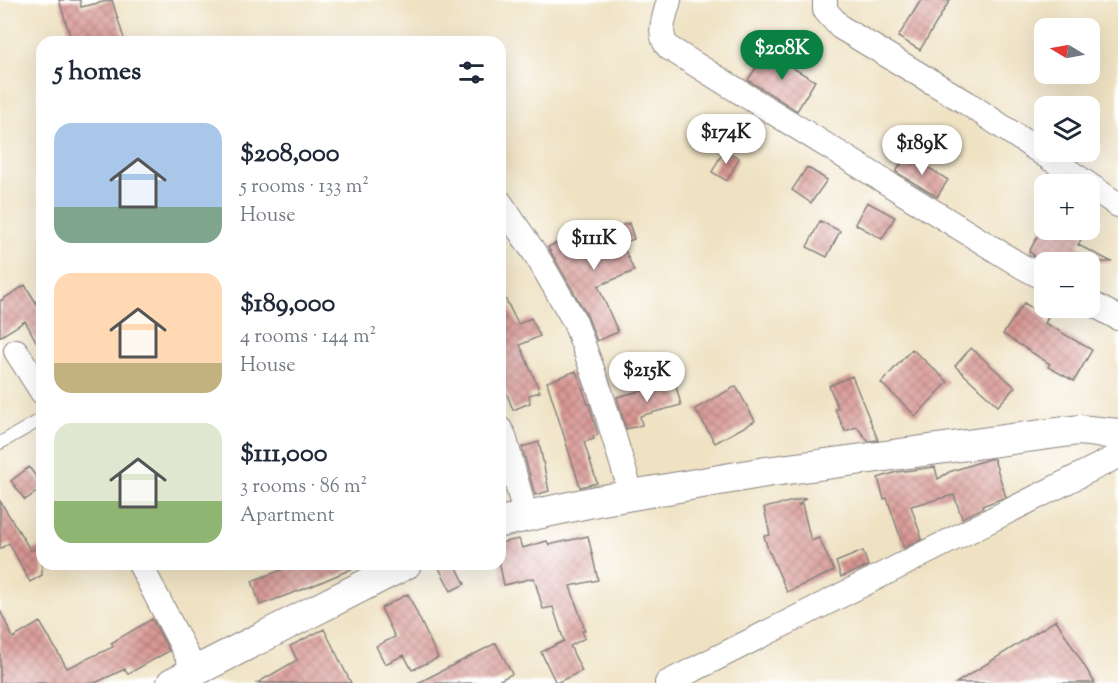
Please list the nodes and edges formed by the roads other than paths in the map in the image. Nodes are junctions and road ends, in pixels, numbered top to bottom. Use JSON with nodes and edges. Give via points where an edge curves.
{"nodes":[{"id":1,"x":669,"y":0,"type":"edge"},
{"id":2,"x":825,"y":0,"type":"edge"},
{"id":3,"x":1073,"y":174,"type":"edge"},
{"id":4,"x":1100,"y":193,"type":"edge"},
{"id":5,"x":1118,"y":205,"type":"edge"},
{"id":6,"x":506,"y":211,"type":"edge"},
{"id":7,"x":1034,"y":273,"type":"edge"},
{"id":8,"x":1100,"y":309,"type":"edge"},
{"id":9,"x":1118,"y":318,"type":"edge"},
{"id":10,"x":16,"y":351,"type":"dead end"},
{"id":11,"x":36,"y":383,"type":"edge"},
{"id":12,"x":36,"y":422,"type":"edge"},
{"id":13,"x":1118,"y":434,"type":"edge"},
{"id":14,"x":0,"y":443,"type":"edge"},
{"id":15,"x":506,"y":455,"type":"edge"},
{"id":16,"x":1118,"y":456,"type":"edge"},
{"id":17,"x":632,"y":496,"type":"junction"},
{"id":18,"x":513,"y":520,"type":"edge"},
{"id":19,"x":142,"y":570,"type":"edge"},
{"id":20,"x":374,"y":571,"type":"edge"},
{"id":21,"x":184,"y":677,"type":"edge"},
{"id":22,"x":667,"y":683,"type":"edge"}],
"edges":[{"from":1,"to":7,"type":"street","via":[[661,34],[669,48]]},
{"from":2,"to":3,"type":"street","via":[[825,10],[840,27],[967,103]]},
{"from":4,"to":5,"type":"street"},
{"from":6,"to":17,"type":"street","via":[[576,322]]},
{"from":8,"to":9,"type":"street"},
{"from":10,"to":11,"type":"street"},
{"from":12,"to":14,"type":"lane"},
{"from":13,"to":17,"type":"street","via":[[1079,430],[766,472]]},
{"from":15,"to":18,"type":"street"},
{"from":16,"to":22,"type":"street"},
{"from":17,"to":18,"type":"street"},
{"from":19,"to":21,"type":"street"},
{"from":20,"to":21,"type":"street"}]}
